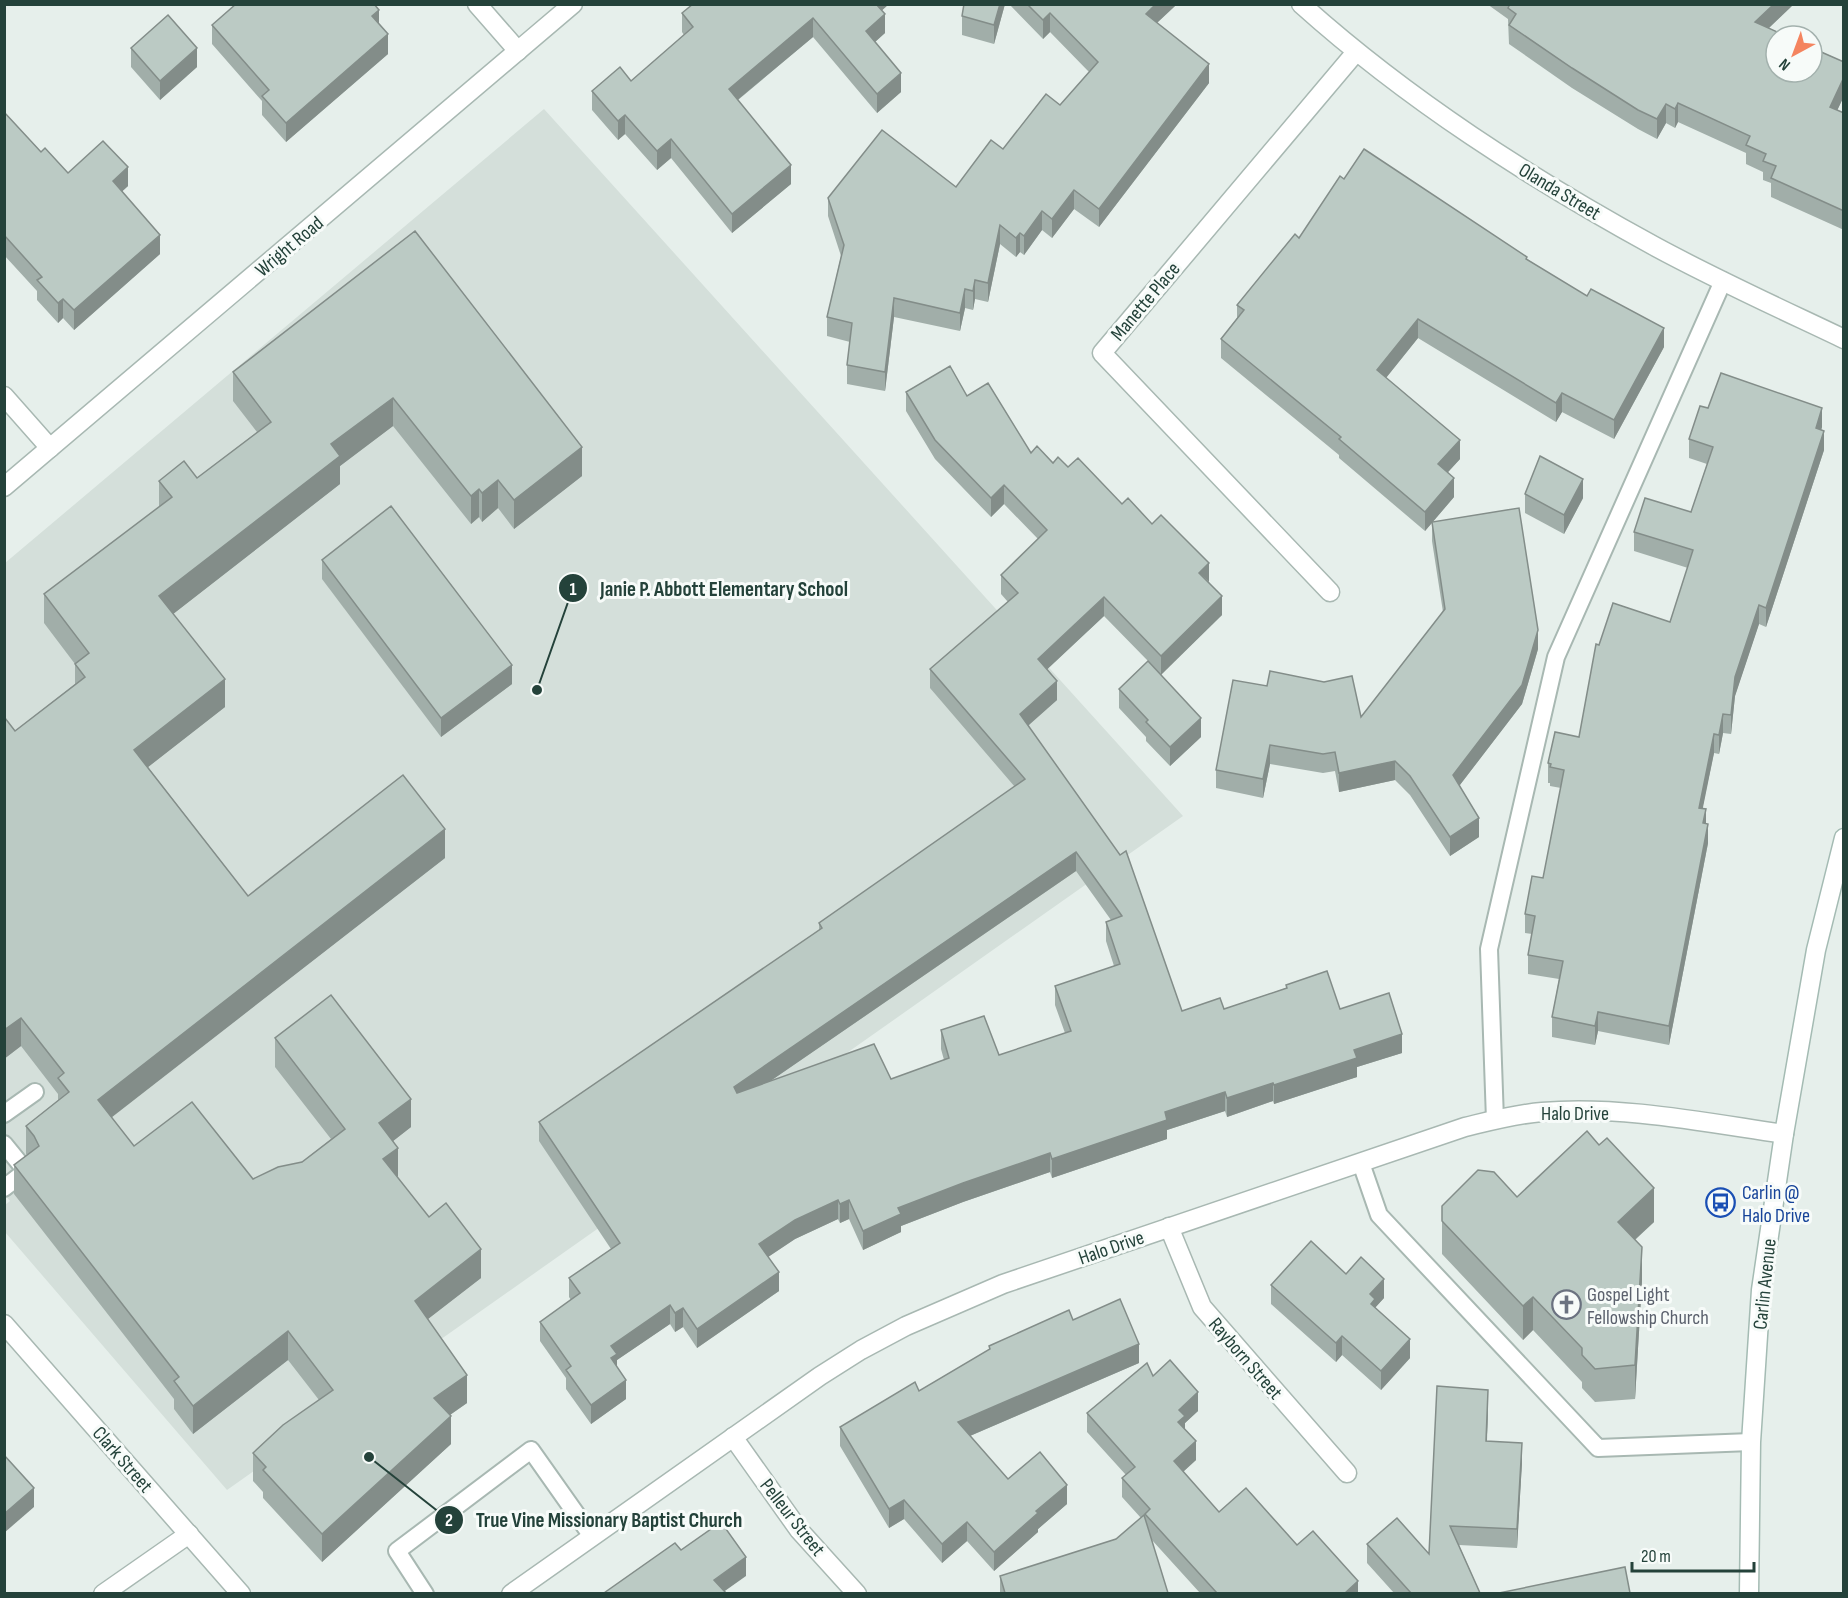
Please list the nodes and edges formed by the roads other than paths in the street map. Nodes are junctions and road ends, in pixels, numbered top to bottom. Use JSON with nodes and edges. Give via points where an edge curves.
{"nodes":[{"id":1,"x":477,"y":4,"type":"edge"},
{"id":2,"x":573,"y":4,"type":"edge"},
{"id":3,"x":1301,"y":4,"type":"edge"},
{"id":4,"x":518,"y":51,"type":"junction"},
{"id":5,"x":1356,"y":52,"type":"junction"},
{"id":6,"x":1723,"y":281,"type":"junction"},
{"id":7,"x":1844,"y":339,"type":"edge"},
{"id":8,"x":4,"y":396,"type":"edge"},
{"id":9,"x":50,"y":448,"type":"junction"},
{"id":10,"x":4,"y":487,"type":"edge"},
{"id":11,"x":1330,"y":592,"type":"dead end"},
{"id":12,"x":1844,"y":838,"type":"edge"},
{"id":13,"x":35,"y":1092,"type":"dead end"},
{"id":14,"x":4,"y":1114,"type":"edge"},
{"id":15,"x":1495,"y":1120,"type":"junction"},
{"id":16,"x":1785,"y":1134,"type":"junction"},
{"id":17,"x":4,"y":1144,"type":"edge"},
{"id":18,"x":1361,"y":1163,"type":"junction"},
{"id":19,"x":4,"y":1188,"type":"edge"},
{"id":20,"x":1169,"y":1227,"type":"junction"},
{"id":21,"x":4,"y":1324,"type":"edge"},
{"id":22,"x":733,"y":1437,"type":"junction"},
{"id":23,"x":1751,"y":1442,"type":"junction"},
{"id":24,"x":1347,"y":1473,"type":"dead end"},
{"id":25,"x":189,"y":1534,"type":"junction"},
{"id":26,"x":591,"y":1535,"type":"junction"},
{"id":27,"x":103,"y":1593,"type":"edge"},
{"id":28,"x":241,"y":1593,"type":"edge"},
{"id":29,"x":425,"y":1593,"type":"edge"},
{"id":30,"x":511,"y":1593,"type":"edge"},
{"id":31,"x":857,"y":1593,"type":"edge"},
{"id":32,"x":1749,"y":1593,"type":"edge"}],
"edges":[{"from":1,"to":4,"type":"street"},
{"from":2,"to":4,"type":"street","name":"Wright Road"},
{"from":3,"to":5,"type":"street","name":"Olanda Street"},
{"from":4,"to":9,"type":"street","name":"Wright Road"},
{"from":5,"to":6,"type":"street","name":"Olanda Street","via":[[1413,96],[1533,176]]},
{"from":5,"to":11,"type":"street","name":"Manette Place","via":[[1102,353]]},
{"from":6,"to":7,"type":"street","name":"Olanda Street"},
{"from":6,"to":15,"type":"lane","via":[[1556,657],[1489,949]]},
{"from":8,"to":9,"type":"street"},
{"from":9,"to":10,"type":"street","name":"Wright Road"},
{"from":12,"to":16,"type":"street","name":"Carlin Avenue","via":[[1816,950]]},
{"from":13,"to":14,"type":"lane"},
{"from":15,"to":16,"type":"street","name":"Halo Drive","via":[[1540,1112],[1588,1110]]},
{"from":15,"to":18,"type":"street","name":"Halo Drive"},
{"from":16,"to":23,"type":"street","name":"Carlin Avenue","via":[[1761,1290]]},
{"from":17,"to":19,"type":"lane","via":[[26,1171]]},
{"from":18,"to":20,"type":"street","name":"Halo Drive"},
{"from":18,"to":23,"type":"lane","via":[[1379,1215],[1598,1448]]},
{"from":20,"to":22,"type":"street","name":"Halo Drive","via":[[1003,1284],[906,1326],[820,1376]]},
{"from":20,"to":24,"type":"street","name":"Rayborn Street","via":[[1202,1307]]},
{"from":21,"to":25,"type":"street","name":"Clark Street"},
{"from":22,"to":26,"type":"street","name":"Halo Drive"},
{"from":22,"to":31,"type":"street","name":"Pelleur Street","via":[[799,1530]]},
{"from":23,"to":32,"type":"street","name":"Carlin Avenue"},
{"from":25,"to":27,"type":"street"},
{"from":25,"to":28,"type":"street","name":"Clark Street"},
{"from":26,"to":29,"type":"lane","via":[[531,1450],[397,1551]]},
{"from":26,"to":30,"type":"street","name":"Halo Drive"}]}
